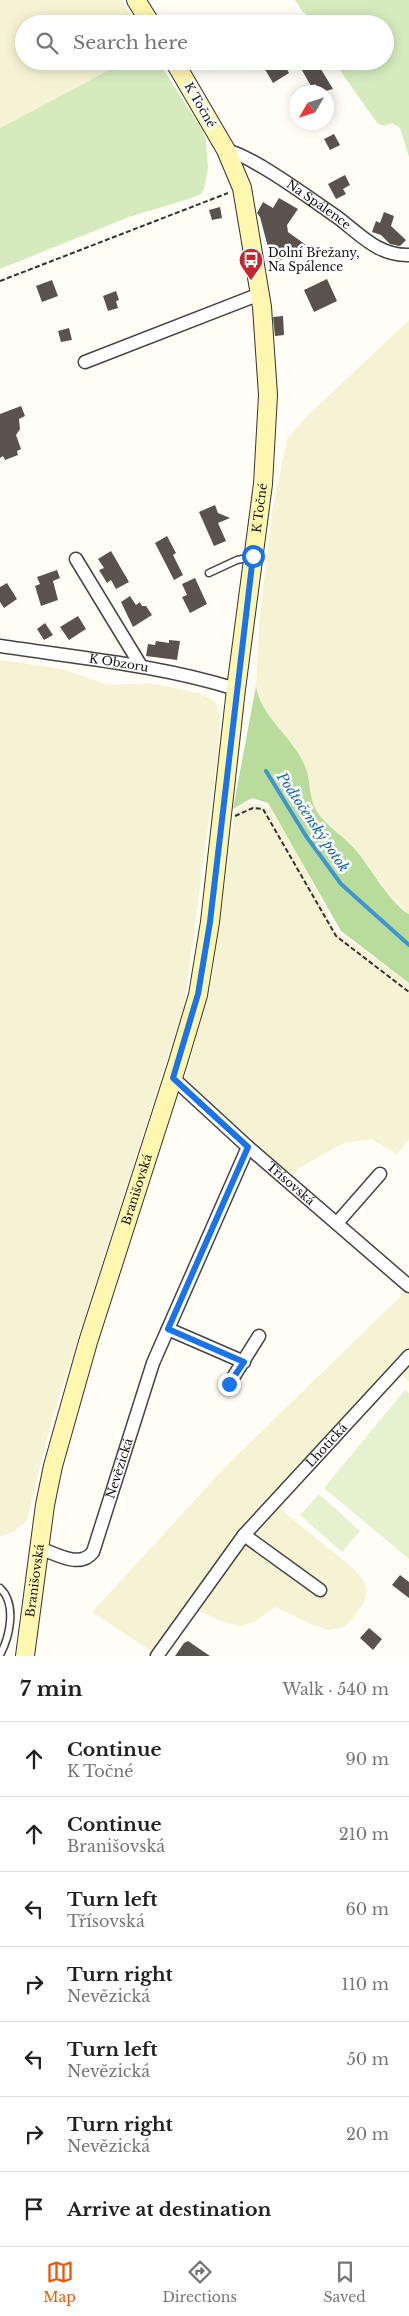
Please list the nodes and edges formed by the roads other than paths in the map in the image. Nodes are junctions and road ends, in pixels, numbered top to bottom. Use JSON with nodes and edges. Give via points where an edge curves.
{"nodes":[{"id":1,"x":136,"y":0,"type":"edge"},
{"id":2,"x":145,"y":15,"type":"edge"},
{"id":3,"x":179,"y":70,"type":"edge"},
{"id":4,"x":226,"y":150,"type":"junction"},
{"id":5,"x":409,"y":255,"type":"edge"},
{"id":6,"x":260,"y":294,"type":"junction"},
{"id":7,"x":85,"y":362,"type":"dead end"},
{"id":8,"x":253,"y":556,"type":"junction"},
{"id":9,"x":76,"y":559,"type":"dead end"},
{"id":10,"x":209,"y":573,"type":"dead end"},
{"id":11,"x":0,"y":646,"type":"edge"},
{"id":12,"x":142,"y":666,"type":"junction"},
{"id":13,"x":236,"y":689,"type":"junction"},
{"id":14,"x":233,"y":720,"type":"joint"},
{"id":15,"x":173,"y":1078,"type":"junction"},
{"id":16,"x":248,"y":1147,"type":"junction"},
{"id":17,"x":380,"y":1174,"type":"dead end"},
{"id":18,"x":337,"y":1224,"type":"junction"},
{"id":19,"x":409,"y":1286,"type":"edge"},
{"id":20,"x":168,"y":1329,"type":"junction"},
{"id":21,"x":259,"y":1336,"type":"dead end"},
{"id":22,"x":409,"y":1356,"type":"edge"},
{"id":23,"x":244,"y":1362,"type":"junction"},
{"id":24,"x":229,"y":1384,"type":"dead end"},
{"id":25,"x":244,"y":1535,"type":"junction"},
{"id":26,"x":39,"y":1548,"type":"junction"},
{"id":27,"x":0,"y":1588,"type":"edge"},
{"id":28,"x":320,"y":1590,"type":"dead end"},
{"id":29,"x":0,"y":1655,"type":"edge"},
{"id":30,"x":25,"y":1656,"type":"edge"},
{"id":31,"x":157,"y":1656,"type":"edge"}],
"edges":[{"from":1,"to":2,"type":"street"},
{"from":3,"to":4,"type":"street","name":"K Točné"},
{"from":4,"to":5,"type":"street","name":"Na Spálence","via":[[245,156],[378,250]]},
{"from":4,"to":6,"type":"street","name":"K Točné","via":[[242,188]]},
{"from":6,"to":7,"type":"street"},
{"from":6,"to":8,"type":"street","name":"K Točné","via":[[268,395],[263,484]]},
{"from":8,"to":10,"type":"lane"},
{"from":8,"to":13,"type":"street","name":"K Točné"},
{"from":9,"to":12,"type":"street"},
{"from":11,"to":12,"type":"street","name":"K Obzoru"},
{"from":12,"to":13,"type":"street","name":"K Obzoru","via":[[194,676]]},
{"from":13,"to":14,"type":"street","name":"K Točné"},
{"from":14,"to":15,"type":"street","name":"Branišovská","via":[[210,922],[198,994]]},
{"from":15,"to":16,"type":"street","name":"Třísovská"},
{"from":15,"to":26,"type":"street","name":"Branišovská","via":[[69,1408],[48,1486]]},
{"from":16,"to":18,"type":"street","name":"Třísovská"},
{"from":16,"to":20,"type":"street","name":"Nevězická"},
{"from":17,"to":18,"type":"street"},
{"from":18,"to":19,"type":"street","name":"Třísovská"},
{"from":20,"to":23,"type":"street"},
{"from":20,"to":26,"type":"street","name":"Nevězická","via":[[153,1363],[93,1552],[87,1560],[79,1562]]},
{"from":21,"to":23,"type":"street"},
{"from":22,"to":25,"type":"street","name":"Lhotická"},
{"from":23,"to":24,"type":"street"},
{"from":25,"to":28,"type":"street"},
{"from":25,"to":31,"type":"street","name":"Lhotická"},
{"from":26,"to":30,"type":"street","name":"Branišovská"},
{"from":27,"to":29,"type":"lane","via":[[10,1607],[6,1643]]}]}
